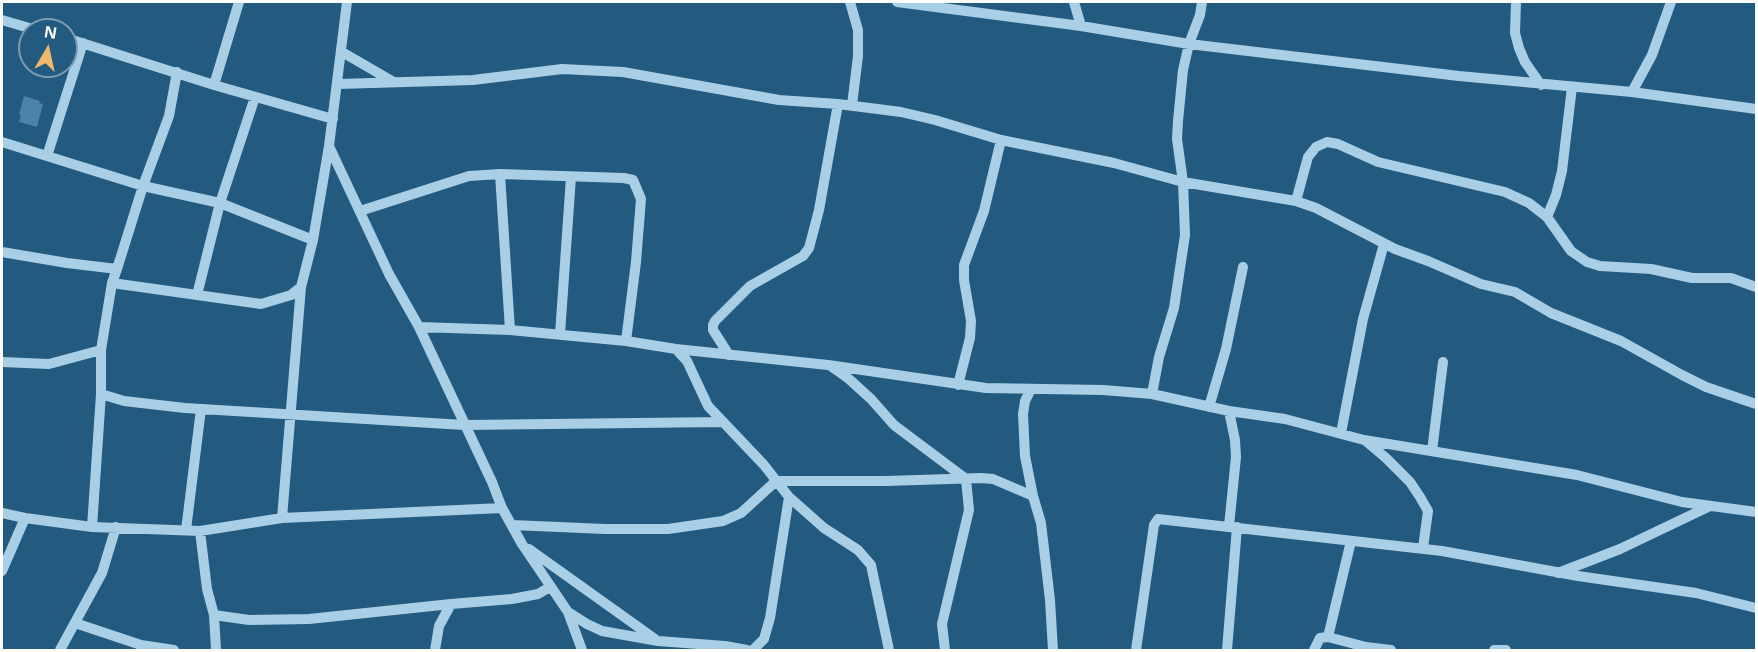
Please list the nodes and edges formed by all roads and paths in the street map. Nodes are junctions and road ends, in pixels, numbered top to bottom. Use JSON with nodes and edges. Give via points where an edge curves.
{"nodes":[{"id":1,"x":238,"y":2,"type":"edge"},
{"id":2,"x":347,"y":2,"type":"edge"},
{"id":3,"x":850,"y":2,"type":"edge"},
{"id":4,"x":897,"y":2,"type":"edge"},
{"id":5,"x":1074,"y":2,"type":"edge"},
{"id":6,"x":1202,"y":2,"type":"edge"},
{"id":7,"x":1516,"y":2,"type":"edge"},
{"id":8,"x":1671,"y":2,"type":"edge"},
{"id":9,"x":2,"y":20,"type":"edge"},
{"id":10,"x":18,"y":25,"type":"edge"},
{"id":11,"x":1081,"y":26,"type":"junction"},
{"id":12,"x":78,"y":42,"type":"edge"},
{"id":13,"x":83,"y":43,"type":"junction"},
{"id":14,"x":1189,"y":44,"type":"junction"},
{"id":15,"x":342,"y":52,"type":"junction"},
{"id":16,"x":177,"y":72,"type":"junction"},
{"id":17,"x":393,"y":81,"type":"junction"},
{"id":18,"x":338,"y":84,"type":"junction"},
{"id":19,"x":214,"y":85,"type":"junction"},
{"id":20,"x":1541,"y":85,"type":"junction"},
{"id":21,"x":1572,"y":87,"type":"junction"},
{"id":22,"x":1632,"y":92,"type":"junction"},
{"id":23,"x":255,"y":97,"type":"junction"},
{"id":24,"x":838,"y":104,"type":"junction"},
{"id":25,"x":852,"y":105,"type":"junction"},
{"id":26,"x":1756,"y":109,"type":"edge"},
{"id":27,"x":333,"y":119,"type":"junction"},
{"id":28,"x":1001,"y":140,"type":"junction"},
{"id":29,"x":2,"y":142,"type":"edge"},
{"id":30,"x":329,"y":146,"type":"junction"},
{"id":31,"x":47,"y":156,"type":"junction"},
{"id":32,"x":500,"y":174,"type":"junction"},
{"id":33,"x":571,"y":177,"type":"junction"},
{"id":34,"x":1183,"y":182,"type":"junction"},
{"id":35,"x":143,"y":186,"type":"junction"},
{"id":36,"x":1296,"y":201,"type":"junction"},
{"id":37,"x":220,"y":203,"type":"junction"},
{"id":38,"x":360,"y":211,"type":"junction"},
{"id":39,"x":1547,"y":217,"type":"junction"},
{"id":40,"x":313,"y":240,"type":"junction"},
{"id":41,"x":1384,"y":244,"type":"junction"},
{"id":42,"x":2,"y":252,"type":"edge"},
{"id":43,"x":1243,"y":267,"type":"dead end"},
{"id":44,"x":117,"y":269,"type":"junction"},
{"id":45,"x":112,"y":283,"type":"junction"},
{"id":46,"x":301,"y":287,"type":"junction"},
{"id":47,"x":1756,"y":287,"type":"edge"},
{"id":48,"x":197,"y":296,"type":"junction"},
{"id":49,"x":419,"y":327,"type":"junction"},
{"id":50,"x":510,"y":330,"type":"junction"},
{"id":51,"x":560,"y":334,"type":"junction"},
{"id":52,"x":626,"y":341,"type":"junction"},
{"id":53,"x":676,"y":349,"type":"junction"},
{"id":54,"x":101,"y":350,"type":"junction"},
{"id":55,"x":729,"y":355,"type":"junction"},
{"id":56,"x":2,"y":362,"type":"edge"},
{"id":57,"x":1443,"y":362,"type":"dead end"},
{"id":58,"x":828,"y":365,"type":"junction"},
{"id":59,"x":958,"y":386,"type":"junction"},
{"id":60,"x":1031,"y":389,"type":"junction"},
{"id":61,"x":101,"y":394,"type":"junction"},
{"id":62,"x":1152,"y":394,"type":"junction"},
{"id":63,"x":1756,"y":404,"type":"edge"},
{"id":64,"x":1209,"y":407,"type":"junction"},
{"id":65,"x":201,"y":409,"type":"junction"},
{"id":66,"x":1229,"y":411,"type":"junction"},
{"id":67,"x":290,"y":414,"type":"junction"},
{"id":68,"x":722,"y":422,"type":"junction"},
{"id":69,"x":464,"y":425,"type":"junction"},
{"id":70,"x":1341,"y":433,"type":"junction"},
{"id":71,"x":1364,"y":440,"type":"junction"},
{"id":72,"x":1432,"y":451,"type":"junction"},
{"id":73,"x":966,"y":479,"type":"junction"},
{"id":74,"x":776,"y":481,"type":"junction"},
{"id":75,"x":1033,"y":496,"type":"junction"},
{"id":76,"x":789,"y":497,"type":"junction"},
{"id":77,"x":1709,"y":507,"type":"junction"},
{"id":78,"x":502,"y":508,"type":"junction"},
{"id":79,"x":1756,"y":512,"type":"edge"},
{"id":80,"x":2,"y":513,"type":"edge"},
{"id":81,"x":25,"y":518,"type":"junction"},
{"id":82,"x":282,"y":518,"type":"junction"},
{"id":83,"x":512,"y":525,"type":"junction"},
{"id":84,"x":92,"y":527,"type":"junction"},
{"id":85,"x":1233,"y":527,"type":"junction"},
{"id":86,"x":116,"y":528,"type":"junction"},
{"id":87,"x":186,"y":530,"type":"junction"},
{"id":88,"x":200,"y":531,"type":"junction"},
{"id":89,"x":1351,"y":541,"type":"junction"},
{"id":90,"x":522,"y":544,"type":"junction"},
{"id":91,"x":1423,"y":548,"type":"junction"},
{"id":92,"x":2,"y":571,"type":"edge"},
{"id":93,"x":1557,"y":573,"type":"junction"},
{"id":94,"x":550,"y":588,"type":"junction"},
{"id":95,"x":451,"y":604,"type":"junction"},
{"id":96,"x":1756,"y":608,"type":"edge"},
{"id":97,"x":568,"y":612,"type":"junction"},
{"id":98,"x":214,"y":615,"type":"junction"},
{"id":99,"x":75,"y":624,"type":"junction"},
{"id":100,"x":1328,"y":638,"type":"junction"},
{"id":101,"x":658,"y":641,"type":"junction"},
{"id":102,"x":60,"y":651,"type":"edge"},
{"id":103,"x":174,"y":651,"type":"edge"},
{"id":104,"x":216,"y":651,"type":"edge"},
{"id":105,"x":435,"y":651,"type":"edge"},
{"id":106,"x":582,"y":651,"type":"edge"},
{"id":107,"x":747,"y":651,"type":"edge"},
{"id":108,"x":753,"y":651,"type":"edge"},
{"id":109,"x":889,"y":651,"type":"edge"},
{"id":110,"x":945,"y":651,"type":"edge"},
{"id":111,"x":1053,"y":651,"type":"edge"},
{"id":112,"x":1137,"y":651,"type":"edge"},
{"id":113,"x":1227,"y":651,"type":"edge"},
{"id":114,"x":1314,"y":651,"type":"edge"},
{"id":115,"x":1391,"y":651,"type":"edge"},
{"id":116,"x":1494,"y":651,"type":"edge"},
{"id":117,"x":1506,"y":651,"type":"edge"}],
"edges":[{"from":1,"to":19,"type":"street"},
{"from":2,"to":15,"type":"street"},
{"from":3,"to":25,"type":"street","via":[[858,30]]},
{"from":4,"to":11,"type":"street"},
{"from":5,"to":11,"type":"street"},
{"from":6,"to":14,"type":"street"},
{"from":7,"to":20,"type":"street","via":[[1515,33],[1519,48]]},
{"from":8,"to":22,"type":"street","via":[[1652,54]]},
{"from":9,"to":10,"type":"street"},
{"from":11,"to":14,"type":"street"},
{"from":12,"to":13,"type":"street"},
{"from":13,"to":16,"type":"street"},
{"from":13,"to":31,"type":"street"},
{"from":14,"to":20,"type":"street"},
{"from":14,"to":34,"type":"street","via":[[1177,139]]},
{"from":15,"to":17,"type":"street"},
{"from":15,"to":18,"type":"street"},
{"from":16,"to":19,"type":"street"},
{"from":16,"to":35,"type":"street","via":[[169,116]]},
{"from":17,"to":18,"type":"street"},
{"from":17,"to":24,"type":"street","via":[[473,80],[562,69],[611,71],[779,100]]},
{"from":18,"to":27,"type":"street"},
{"from":19,"to":23,"type":"street"},
{"from":20,"to":21,"type":"street"},
{"from":21,"to":22,"type":"street"},
{"from":21,"to":39,"type":"street","via":[[1562,171]]},
{"from":22,"to":26,"type":"street"},
{"from":23,"to":27,"type":"street"},
{"from":23,"to":37,"type":"street"},
{"from":24,"to":25,"type":"street"},
{"from":24,"to":55,"type":"street","via":[[819,210],[808,248],[803,256],[750,286],[718,316],[713,330]]},
{"from":25,"to":28,"type":"street","via":[[915,115]]},
{"from":27,"to":30,"type":"street"},
{"from":28,"to":34,"type":"street"},
{"from":28,"to":59,"type":"street","via":[[984,211],[964,265],[971,321]]},
{"from":29,"to":31,"type":"street"},
{"from":30,"to":38,"type":"street"},
{"from":30,"to":40,"type":"street"},
{"from":31,"to":35,"type":"street"},
{"from":32,"to":33,"type":"street"},
{"from":32,"to":38,"type":"street","via":[[469,176]]},
{"from":32,"to":50,"type":"street"},
{"from":33,"to":51,"type":"street"},
{"from":33,"to":52,"type":"street","via":[[633,180],[641,199]]},
{"from":34,"to":36,"type":"street"},
{"from":34,"to":62,"type":"street","via":[[1185,235],[1178,288]]},
{"from":35,"to":37,"type":"street"},
{"from":35,"to":44,"type":"street"},
{"from":36,"to":39,"type":"street","via":[[1308,157],[1327,142],[1378,162],[1505,192]]},
{"from":36,"to":41,"type":"street","via":[[1316,207]]},
{"from":37,"to":40,"type":"street"},
{"from":37,"to":48,"type":"street"},
{"from":38,"to":49,"type":"street","via":[[398,293]]},
{"from":39,"to":47,"type":"street","via":[[1571,251],[1587,262],[1692,278],[1731,278]]},
{"from":40,"to":46,"type":"street"},
{"from":41,"to":63,"type":"street","via":[[1481,284],[1515,292],[1551,312],[1621,341],[1690,379]]},
{"from":41,"to":70,"type":"street","via":[[1363,319]]},
{"from":42,"to":44,"type":"street"},
{"from":43,"to":64,"type":"street"},
{"from":44,"to":45,"type":"street"},
{"from":45,"to":48,"type":"street"},
{"from":45,"to":54,"type":"street"},
{"from":46,"to":48,"type":"street","via":[[261,304]]},
{"from":46,"to":67,"type":"street"},
{"from":49,"to":50,"type":"street"},
{"from":49,"to":69,"type":"street"},
{"from":50,"to":51,"type":"street"},
{"from":51,"to":52,"type":"street"},
{"from":52,"to":53,"type":"street"},
{"from":53,"to":55,"type":"street"},
{"from":53,"to":68,"type":"street","via":[[687,361],[708,406]]},
{"from":54,"to":56,"type":"street","via":[[49,364]]},
{"from":54,"to":61,"type":"street"},
{"from":55,"to":58,"type":"street"},
{"from":57,"to":72,"type":"street"},
{"from":58,"to":59,"type":"street"},
{"from":58,"to":73,"type":"street","via":[[849,379],[894,425]]},
{"from":59,"to":60,"type":"street"},
{"from":60,"to":62,"type":"street"},
{"from":60,"to":75,"type":"street","via":[[1023,414],[1025,456]]},
{"from":61,"to":65,"type":"street","via":[[124,401]]},
{"from":61,"to":84,"type":"street"},
{"from":62,"to":64,"type":"street"},
{"from":64,"to":66,"type":"street"},
{"from":65,"to":67,"type":"street"},
{"from":65,"to":87,"type":"street"},
{"from":66,"to":70,"type":"street"},
{"from":66,"to":85,"type":"street","via":[[1236,457]]},
{"from":67,"to":69,"type":"street"},
{"from":67,"to":82,"type":"street"},
{"from":68,"to":69,"type":"street"},
{"from":68,"to":74,"type":"street"},
{"from":69,"to":78,"type":"street"},
{"from":70,"to":71,"type":"street"},
{"from":71,"to":72,"type":"street"},
{"from":71,"to":91,"type":"street","via":[[1420,496],[1428,511]]},
{"from":72,"to":77,"type":"street","via":[[1577,475]]},
{"from":73,"to":74,"type":"street"},
{"from":73,"to":75,"type":"street","via":[[993,479]]},
{"from":73,"to":110,"type":"street","via":[[969,510],[942,624]]},
{"from":74,"to":76,"type":"street"},
{"from":74,"to":83,"type":"street","via":[[741,513],[723,521],[668,529]]},
{"from":75,"to":111,"type":"street","via":[[1041,523]]},
{"from":76,"to":108,"type":"street","via":[[770,618],[764,639]]},
{"from":76,"to":109,"type":"street","via":[[872,565]]},
{"from":77,"to":79,"type":"street"},
{"from":77,"to":93,"type":"street","via":[[1620,549]]},
{"from":78,"to":82,"type":"street"},
{"from":78,"to":83,"type":"street"},
{"from":80,"to":81,"type":"street"},
{"from":81,"to":84,"type":"street"},
{"from":81,"to":92,"type":"street"},
{"from":82,"to":88,"type":"street"},
{"from":83,"to":90,"type":"street"},
{"from":84,"to":86,"type":"street"},
{"from":85,"to":89,"type":"street"},
{"from":85,"to":112,"type":"street","via":[[1158,519],[1154,525]]},
{"from":85,"to":113,"type":"street"},
{"from":86,"to":87,"type":"street"},
{"from":86,"to":99,"type":"street","via":[[102,573]]},
{"from":87,"to":88,"type":"street"},
{"from":88,"to":98,"type":"street"},
{"from":89,"to":91,"type":"street"},
{"from":89,"to":100,"type":"street"},
{"from":90,"to":94,"type":"street"},
{"from":90,"to":101,"type":"street"},
{"from":91,"to":93,"type":"street"},
{"from":93,"to":96,"type":"street","via":[[1696,593]]},
{"from":94,"to":95,"type":"street","via":[[512,599]]},
{"from":94,"to":97,"type":"street"},
{"from":95,"to":98,"type":"street","via":[[278,621]]},
{"from":95,"to":105,"type":"street","via":[[439,626]]},
{"from":97,"to":101,"type":"street","via":[[602,631]]},
{"from":97,"to":106,"type":"street"},
{"from":98,"to":104,"type":"street"},
{"from":99,"to":102,"type":"street"},
{"from":99,"to":103,"type":"street"},
{"from":100,"to":114,"type":"street","via":[[1320,638]]},
{"from":100,"to":115,"type":"street"},
{"from":101,"to":107,"type":"street"},
{"from":116,"to":117,"type":"street"}]}
